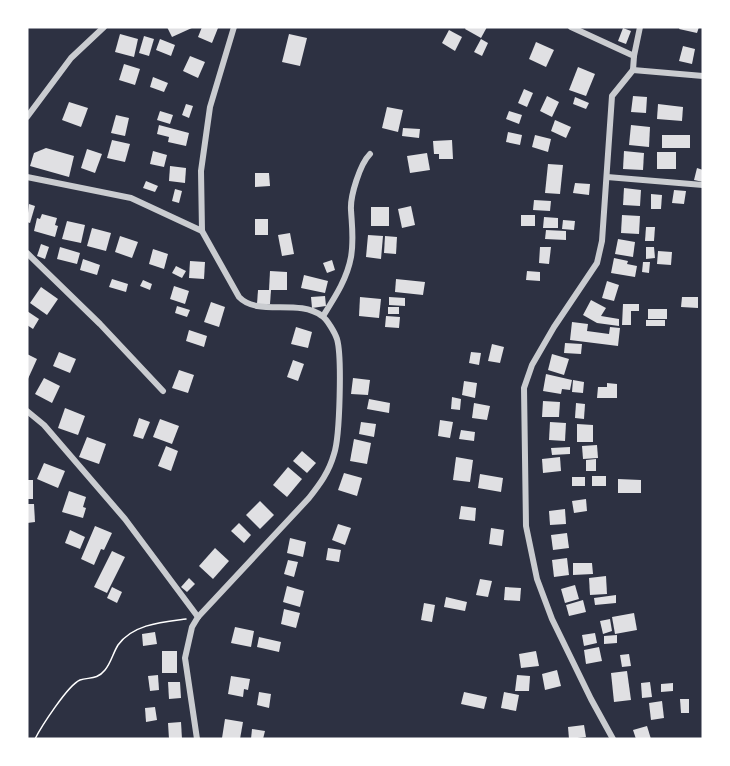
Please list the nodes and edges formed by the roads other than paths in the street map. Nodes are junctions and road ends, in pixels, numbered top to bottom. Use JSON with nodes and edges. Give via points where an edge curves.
{"nodes":[{"id":1,"x":104,"y":27,"type":"edge"},
{"id":2,"x":234,"y":27,"type":"edge"},
{"id":3,"x":571,"y":27,"type":"edge"},
{"id":4,"x":640,"y":27,"type":"edge"},
{"id":5,"x":634,"y":56,"type":"junction"},
{"id":6,"x":633,"y":70,"type":"junction"},
{"id":7,"x":703,"y":76,"type":"edge"},
{"id":8,"x":27,"y":117,"type":"edge"},
{"id":9,"x":370,"y":154,"type":"dead end"},
{"id":10,"x":27,"y":177,"type":"edge"},
{"id":11,"x":607,"y":177,"type":"junction"},
{"id":12,"x":703,"y":185,"type":"edge"},
{"id":13,"x":202,"y":231,"type":"junction"},
{"id":14,"x":27,"y":253,"type":"edge"},
{"id":15,"x":323,"y":316,"type":"junction"},
{"id":16,"x":163,"y":392,"type":"dead end"},
{"id":17,"x":27,"y":411,"type":"edge"},
{"id":18,"x":198,"y":617,"type":"junction"},
{"id":19,"x":196,"y":739,"type":"edge"},
{"id":20,"x":613,"y":739,"type":"edge"}],
"edges":[{"from":1,"to":8,"type":"street","via":[[71,58]]},
{"from":2,"to":13,"type":"street","via":[[210,107],[201,171]]},
{"from":3,"to":5,"type":"street"},
{"from":4,"to":5,"type":"street"},
{"from":5,"to":6,"type":"street"},
{"from":6,"to":7,"type":"street"},
{"from":6,"to":11,"type":"street","via":[[612,96]]},
{"from":9,"to":15,"type":"street","via":[[363,161],[351,209],[351,258],[341,288]]},
{"from":10,"to":13,"type":"street","via":[[131,198]]},
{"from":11,"to":12,"type":"street"},
{"from":11,"to":20,"type":"street","via":[[597,264],[554,327],[524,388],[526,526],[537,579],[552,619]]},
{"from":13,"to":15,"type":"street","via":[[244,302],[252,306],[303,308]]},
{"from":14,"to":16,"type":"street"},
{"from":15,"to":18,"type":"street","via":[[337,339],[340,379],[335,453],[325,477],[309,498]]},
{"from":17,"to":18,"type":"street","via":[[44,425],[125,519]]},
{"from":18,"to":19,"type":"street","via":[[185,658]]}]}
